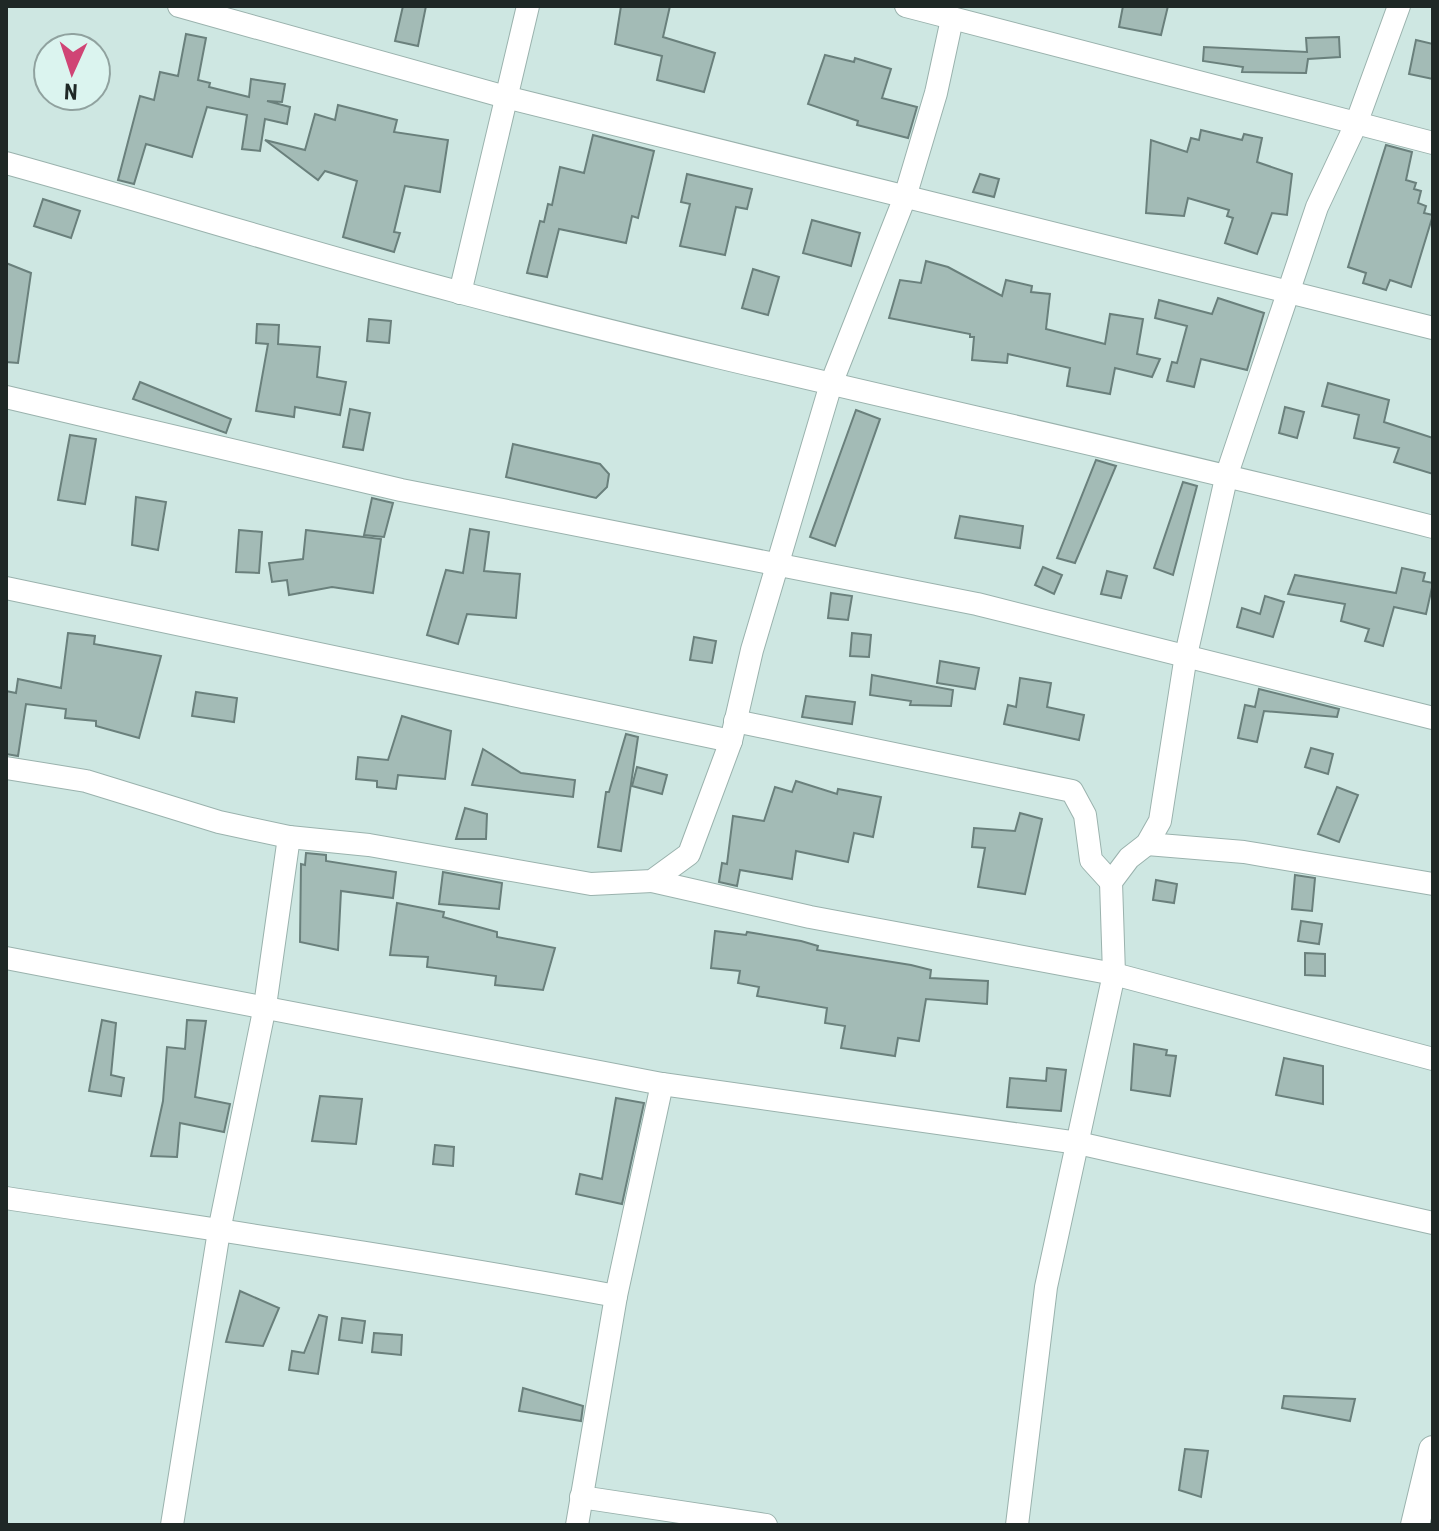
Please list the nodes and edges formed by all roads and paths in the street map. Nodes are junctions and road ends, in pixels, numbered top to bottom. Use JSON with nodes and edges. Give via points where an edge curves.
{"nodes":[{"id":1,"x":179,"y":6,"type":"edge"},
{"id":2,"x":528,"y":6,"type":"edge"},
{"id":3,"x":906,"y":6,"type":"edge"},
{"id":4,"x":1399,"y":6,"type":"edge"},
{"id":5,"x":952,"y":19,"type":"junction"},
{"id":6,"x":509,"y":98,"type":"junction"},
{"id":7,"x":1356,"y":124,"type":"junction"},
{"id":8,"x":1433,"y":143,"type":"edge"},
{"id":9,"x":6,"y":163,"type":"edge"},
{"id":10,"x":905,"y":197,"type":"junction"},
{"id":11,"x":1288,"y":291,"type":"junction"},
{"id":12,"x":460,"y":293,"type":"junction"},
{"id":13,"x":1433,"y":328,"type":"edge"},
{"id":14,"x":831,"y":384,"type":"junction"},
{"id":15,"x":6,"y":397,"type":"edge"},
{"id":16,"x":1227,"y":474,"type":"junction"},
{"id":17,"x":1433,"y":527,"type":"edge"},
{"id":18,"x":776,"y":566,"type":"junction"},
{"id":19,"x":6,"y":588,"type":"edge"},
{"id":20,"x":1186,"y":655,"type":"junction"},
{"id":21,"x":1433,"y":718,"type":"edge"},
{"id":22,"x":733,"y":731,"type":"junction"},
{"id":23,"x":6,"y":768,"type":"edge"},
{"id":24,"x":289,"y":837,"type":"junction"},
{"id":25,"x":1147,"y":844,"type":"junction"},
{"id":26,"x":652,"y":881,"type":"junction"},
{"id":27,"x":1111,"y":882,"type":"junction"},
{"id":28,"x":1433,"y":884,"type":"edge"},
{"id":29,"x":6,"y":958,"type":"edge"},
{"id":30,"x":1114,"y":974,"type":"junction"},
{"id":31,"x":265,"y":1006,"type":"junction"},
{"id":32,"x":1433,"y":1059,"type":"edge"},
{"id":33,"x":662,"y":1084,"type":"junction"},
{"id":34,"x":1078,"y":1143,"type":"junction"},
{"id":35,"x":6,"y":1198,"type":"edge"},
{"id":36,"x":1433,"y":1223,"type":"edge"},
{"id":37,"x":219,"y":1231,"type":"junction"},
{"id":38,"x":616,"y":1296,"type":"junction"},
{"id":39,"x":1433,"y":1454,"type":"edge"},
{"id":40,"x":581,"y":1497,"type":"junction"},
{"id":41,"x":172,"y":1525,"type":"edge"},
{"id":42,"x":577,"y":1525,"type":"edge"},
{"id":43,"x":766,"y":1525,"type":"edge"},
{"id":44,"x":1017,"y":1525,"type":"edge"},
{"id":45,"x":1415,"y":1525,"type":"edge"}],
"edges":[{"from":1,"to":6,"type":"street"},
{"from":2,"to":6,"type":"street"},
{"from":3,"to":5,"type":"street"},
{"from":4,"to":7,"type":"street"},
{"from":5,"to":7,"type":"street"},
{"from":5,"to":10,"type":"street"},
{"from":6,"to":10,"type":"street"},
{"from":6,"to":12,"type":"street"},
{"from":7,"to":8,"type":"street"},
{"from":7,"to":11,"type":"street","via":[[1317,207]]},
{"from":9,"to":12,"type":"street"},
{"from":10,"to":11,"type":"street"},
{"from":10,"to":14,"type":"street"},
{"from":11,"to":13,"type":"street"},
{"from":11,"to":16,"type":"street"},
{"from":12,"to":14,"type":"street"},
{"from":14,"to":16,"type":"street"},
{"from":14,"to":18,"type":"street"},
{"from":15,"to":18,"type":"street","via":[[401,490]]},
{"from":16,"to":17,"type":"street"},
{"from":16,"to":20,"type":"street"},
{"from":18,"to":20,"type":"street","via":[[977,604]]},
{"from":18,"to":22,"type":"street"},
{"from":19,"to":22,"type":"street"},
{"from":20,"to":21,"type":"street"},
{"from":20,"to":25,"type":"street","via":[[1160,821]]},
{"from":22,"to":26,"type":"street","via":[[689,854]]},
{"from":22,"to":27,"type":"street","via":[[1072,791],[1085,815],[1091,860]]},
{"from":23,"to":24,"type":"street","via":[[86,781],[219,822]]},
{"from":24,"to":26,"type":"street","via":[[369,845],[591,884]]},
{"from":24,"to":31,"type":"street"},
{"from":25,"to":27,"type":"street"},
{"from":25,"to":28,"type":"street","via":[[1244,852]]},
{"from":26,"to":30,"type":"street","via":[[810,917]]},
{"from":27,"to":30,"type":"street"},
{"from":29,"to":31,"type":"street"},
{"from":30,"to":32,"type":"street"},
{"from":30,"to":34,"type":"street"},
{"from":31,"to":33,"type":"street"},
{"from":31,"to":37,"type":"street"},
{"from":33,"to":34,"type":"street"},
{"from":33,"to":38,"type":"street"},
{"from":34,"to":36,"type":"street"},
{"from":34,"to":44,"type":"street","via":[[1046,1287]]},
{"from":35,"to":37,"type":"street"},
{"from":37,"to":38,"type":"street","via":[[430,1261]]},
{"from":37,"to":41,"type":"street"},
{"from":38,"to":40,"type":"street"},
{"from":39,"to":45,"type":"street"},
{"from":40,"to":42,"type":"street"},
{"from":40,"to":43,"type":"street"}]}
